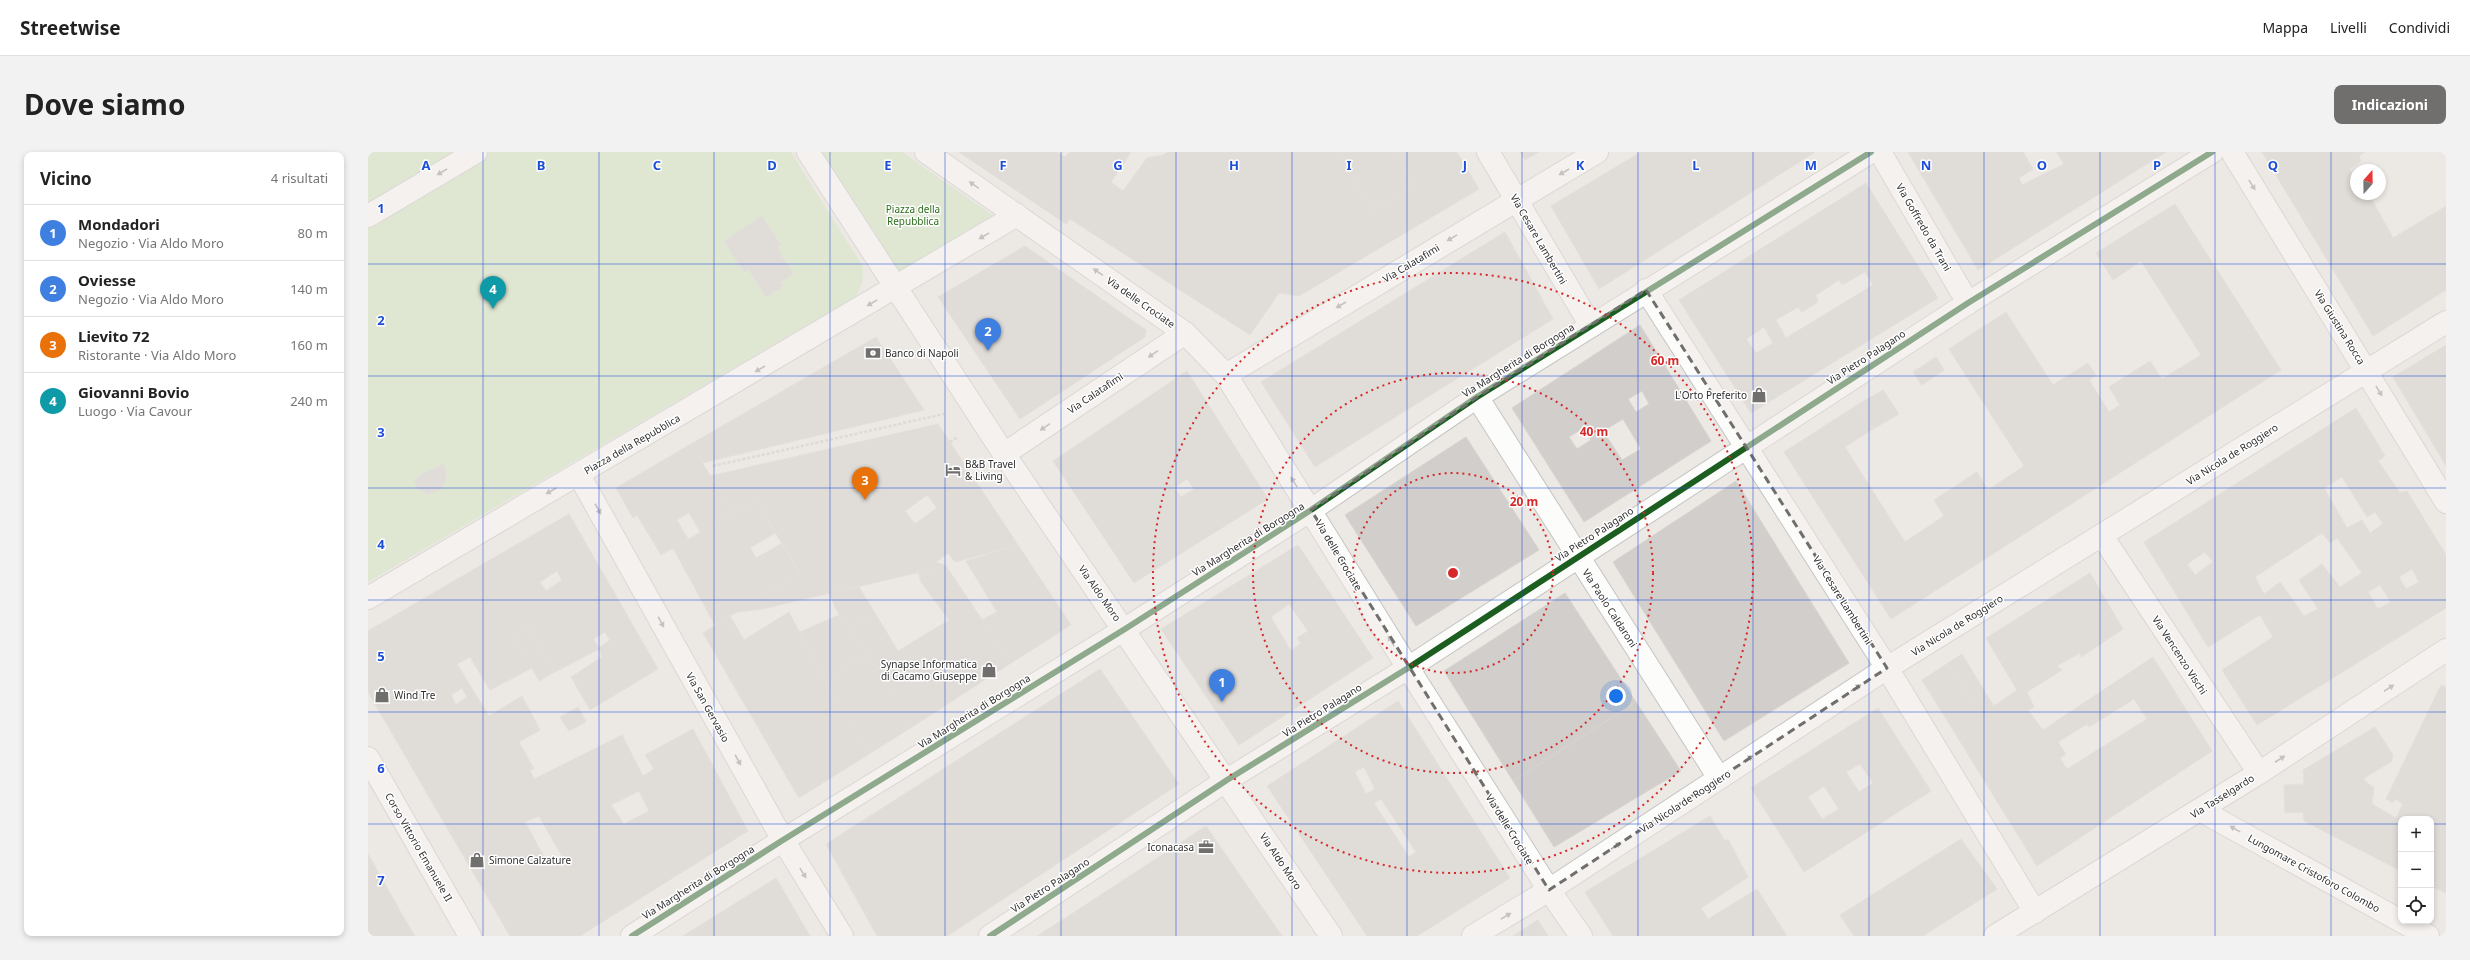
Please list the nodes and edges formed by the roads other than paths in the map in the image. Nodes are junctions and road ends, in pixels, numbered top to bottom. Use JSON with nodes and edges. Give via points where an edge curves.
{"nodes":[{"id":1,"x":476,"y":152,"type":"edge"},
{"id":2,"x":808,"y":152,"type":"edge"},
{"id":3,"x":926,"y":152,"type":"edge"},
{"id":4,"x":1488,"y":152,"type":"edge"},
{"id":5,"x":1598,"y":152,"type":"edge"},
{"id":6,"x":1871,"y":152,"type":"edge"},
{"id":7,"x":1880,"y":152,"type":"edge"},
{"id":8,"x":2212,"y":152,"type":"edge"},
{"id":9,"x":2232,"y":152,"type":"edge"},
{"id":10,"x":1516,"y":199,"type":"junction"},
{"id":11,"x":1017,"y":215,"type":"junction"},
{"id":12,"x":368,"y":216,"type":"edge"},
{"id":13,"x":896,"y":288,"type":"junction"},
{"id":14,"x":1646,"y":290,"type":"junction"},
{"id":15,"x":1968,"y":302,"type":"junction"},
{"id":16,"x":2446,"y":322,"type":"edge"},
{"id":17,"x":1591,"y":326,"type":"junction"},
{"id":18,"x":1185,"y":333,"type":"junction"},
{"id":19,"x":2366,"y":370,"type":"junction"},
{"id":20,"x":1226,"y":375,"type":"junction"},
{"id":21,"x":1477,"y":396,"type":"junction"},
{"id":22,"x":1746,"y":447,"type":"junction"},
{"id":23,"x":1004,"y":454,"type":"junction"},
{"id":24,"x":579,"y":475,"type":"junction"},
{"id":25,"x":2446,"y":502,"type":"edge"},
{"id":26,"x":1312,"y":510,"type":"junction"},
{"id":27,"x":2102,"y":536,"type":"junction"},
{"id":28,"x":1577,"y":557,"type":"junction"},
{"id":29,"x":368,"y":598,"type":"edge"},
{"id":30,"x":1125,"y":629,"type":"junction"},
{"id":31,"x":2446,"y":650,"type":"edge"},
{"id":32,"x":1408,"y":668,"type":"junction"},
{"id":33,"x":1887,"y":668,"type":"junction"},
{"id":34,"x":368,"y":758,"type":"edge"},
{"id":35,"x":2259,"y":773,"type":"junction"},
{"id":36,"x":1719,"y":778,"type":"junction"},
{"id":37,"x":1227,"y":780,"type":"junction"},
{"id":38,"x":2200,"y":810,"type":"junction"},
{"id":39,"x":783,"y":840,"type":"junction"},
{"id":40,"x":1549,"y":890,"type":"junction"},
{"id":41,"x":2035,"y":912,"type":"junction"},
{"id":42,"x":470,"y":936,"type":"edge"},
{"id":43,"x":632,"y":936,"type":"edge"},
{"id":44,"x":842,"y":936,"type":"edge"},
{"id":45,"x":990,"y":936,"type":"edge"},
{"id":46,"x":1330,"y":936,"type":"edge"},
{"id":47,"x":1472,"y":936,"type":"edge"},
{"id":48,"x":1581,"y":936,"type":"edge"},
{"id":49,"x":1995,"y":936,"type":"edge"},
{"id":50,"x":2428,"y":936,"type":"edge"}],
"edges":[{"from":1,"to":12,"type":"street","one_way":true},
{"from":2,"to":13,"type":"street"},
{"from":11,"to":3,"type":"street","one_way":true},
{"from":4,"to":10,"type":"street","name":"Via Cesare Lambertini"},
{"from":5,"to":10,"type":"street","name":"Via Calatafimi","one_way":true},
{"from":6,"to":14,"type":"street","name":"Via Margherita di Borgogna"},
{"from":7,"to":15,"type":"street","name":"Via Goffredo da Trani"},
{"from":8,"to":15,"type":"street","name":"Via Pietro Palagano"},
{"from":9,"to":19,"type":"street","name":"Via Giustina Rocca","one_way":true},
{"from":10,"to":17,"type":"street","name":"Via Cesare Lambertini"},
{"from":10,"to":20,"type":"street","name":"Via Calatafimi","one_way":true},
{"from":11,"to":13,"type":"street","name":"Piazza della Repubblica","one_way":true},
{"from":18,"to":11,"type":"street","name":"Via delle Crociate","one_way":true},
{"from":13,"to":23,"type":"street","name":"Via Aldo Moro"},
{"from":13,"to":24,"type":"street","name":"Piazza della Repubblica","one_way":true},
{"from":14,"to":17,"type":"street","name":"Via Margherita di Borgogna"},
{"from":14,"to":22,"type":"street","name":"Via Cesare Lambertini"},
{"from":15,"to":22,"type":"street","name":"Via Pietro Palagano"},
{"from":16,"to":19,"type":"street","name":"Via Nicola de Roggiero"},
{"from":17,"to":21,"type":"street","name":"Via Margherita di Borgogna"},
{"from":18,"to":20,"type":"street","name":"Via delle Crociate"},
{"from":18,"to":23,"type":"street","name":"Via Calatafimi","one_way":true},
{"from":19,"to":25,"type":"street","name":"Via Giustina Rocca","one_way":true},
{"from":19,"to":27,"type":"street","name":"Via Nicola de Roggiero"},
{"from":26,"to":20,"type":"street","name":"Via delle Crociate","one_way":true},
{"from":21,"to":26,"type":"street","name":"Via Margherita di Borgogna"},
{"from":21,"to":28,"type":"street","name":"Via Paolo Caldaroni"},
{"from":22,"to":28,"type":"street","name":"Via Pietro Palagano"},
{"from":22,"to":33,"type":"street","name":"Via Cesare Lambertini"},
{"from":23,"to":30,"type":"street","name":"Via Aldo Moro"},
{"from":24,"to":29,"type":"street","name":"Piazza della Repubblica","one_way":true},
{"from":24,"to":39,"type":"street","name":"Via San Gervasio","one_way":true},
{"from":26,"to":30,"type":"street","name":"Via Margherita di Borgogna"},
{"from":32,"to":26,"type":"street","name":"Via delle Crociate","one_way":true},
{"from":27,"to":33,"type":"street","name":"Via Nicola de Roggiero"},
{"from":27,"to":35,"type":"street","name":"Via Vencenzo Vischi"},
{"from":28,"to":32,"type":"street","name":"Via Pietro Palagano"},
{"from":28,"to":36,"type":"street","name":"Via Paolo Caldaroni"},
{"from":30,"to":37,"type":"street","name":"Via Aldo Moro"},
{"from":30,"to":39,"type":"street","name":"Via Margherita di Borgogna"},
{"from":35,"to":31,"type":"street","name":"Via Tasselgardo","one_way":true},
{"from":32,"to":37,"type":"street","name":"Via Pietro Palagano"},
{"from":40,"to":32,"type":"street","name":"Via delle Crociate","one_way":true},
{"from":36,"to":33,"type":"street","name":"Via Nicola de Roggiero","one_way":true},
{"from":33,"to":41,"type":"street","name":"Via Cesare Lambertini"},
{"from":34,"to":42,"type":"street","name":"Corso Vittorio Emanuele II"},
{"from":35,"to":38,"type":"street","name":"Via Tasselgardo"},
{"from":40,"to":36,"type":"street","name":"Via Nicola de Roggiero","one_way":true},
{"from":37,"to":45,"type":"street","name":"Via Pietro Palagano"},
{"from":37,"to":46,"type":"street","name":"Via Aldo Moro"},
{"from":38,"to":41,"type":"street","name":"Via Tasselgardo"},
{"from":50,"to":38,"type":"street","name":"Lungomare Cristoforo Colombo","one_way":true},
{"from":39,"to":43,"type":"street","name":"Via Margherita di Borgogna"},
{"from":39,"to":44,"type":"street","name":"Via San Gervasio","one_way":true},
{"from":47,"to":40,"type":"street","name":"Via Nicola de Roggiero","one_way":true},
{"from":40,"to":48,"type":"street","name":"Via delle Crociate"},
{"from":41,"to":49,"type":"street","name":"Via Tasselgardo"}]}
